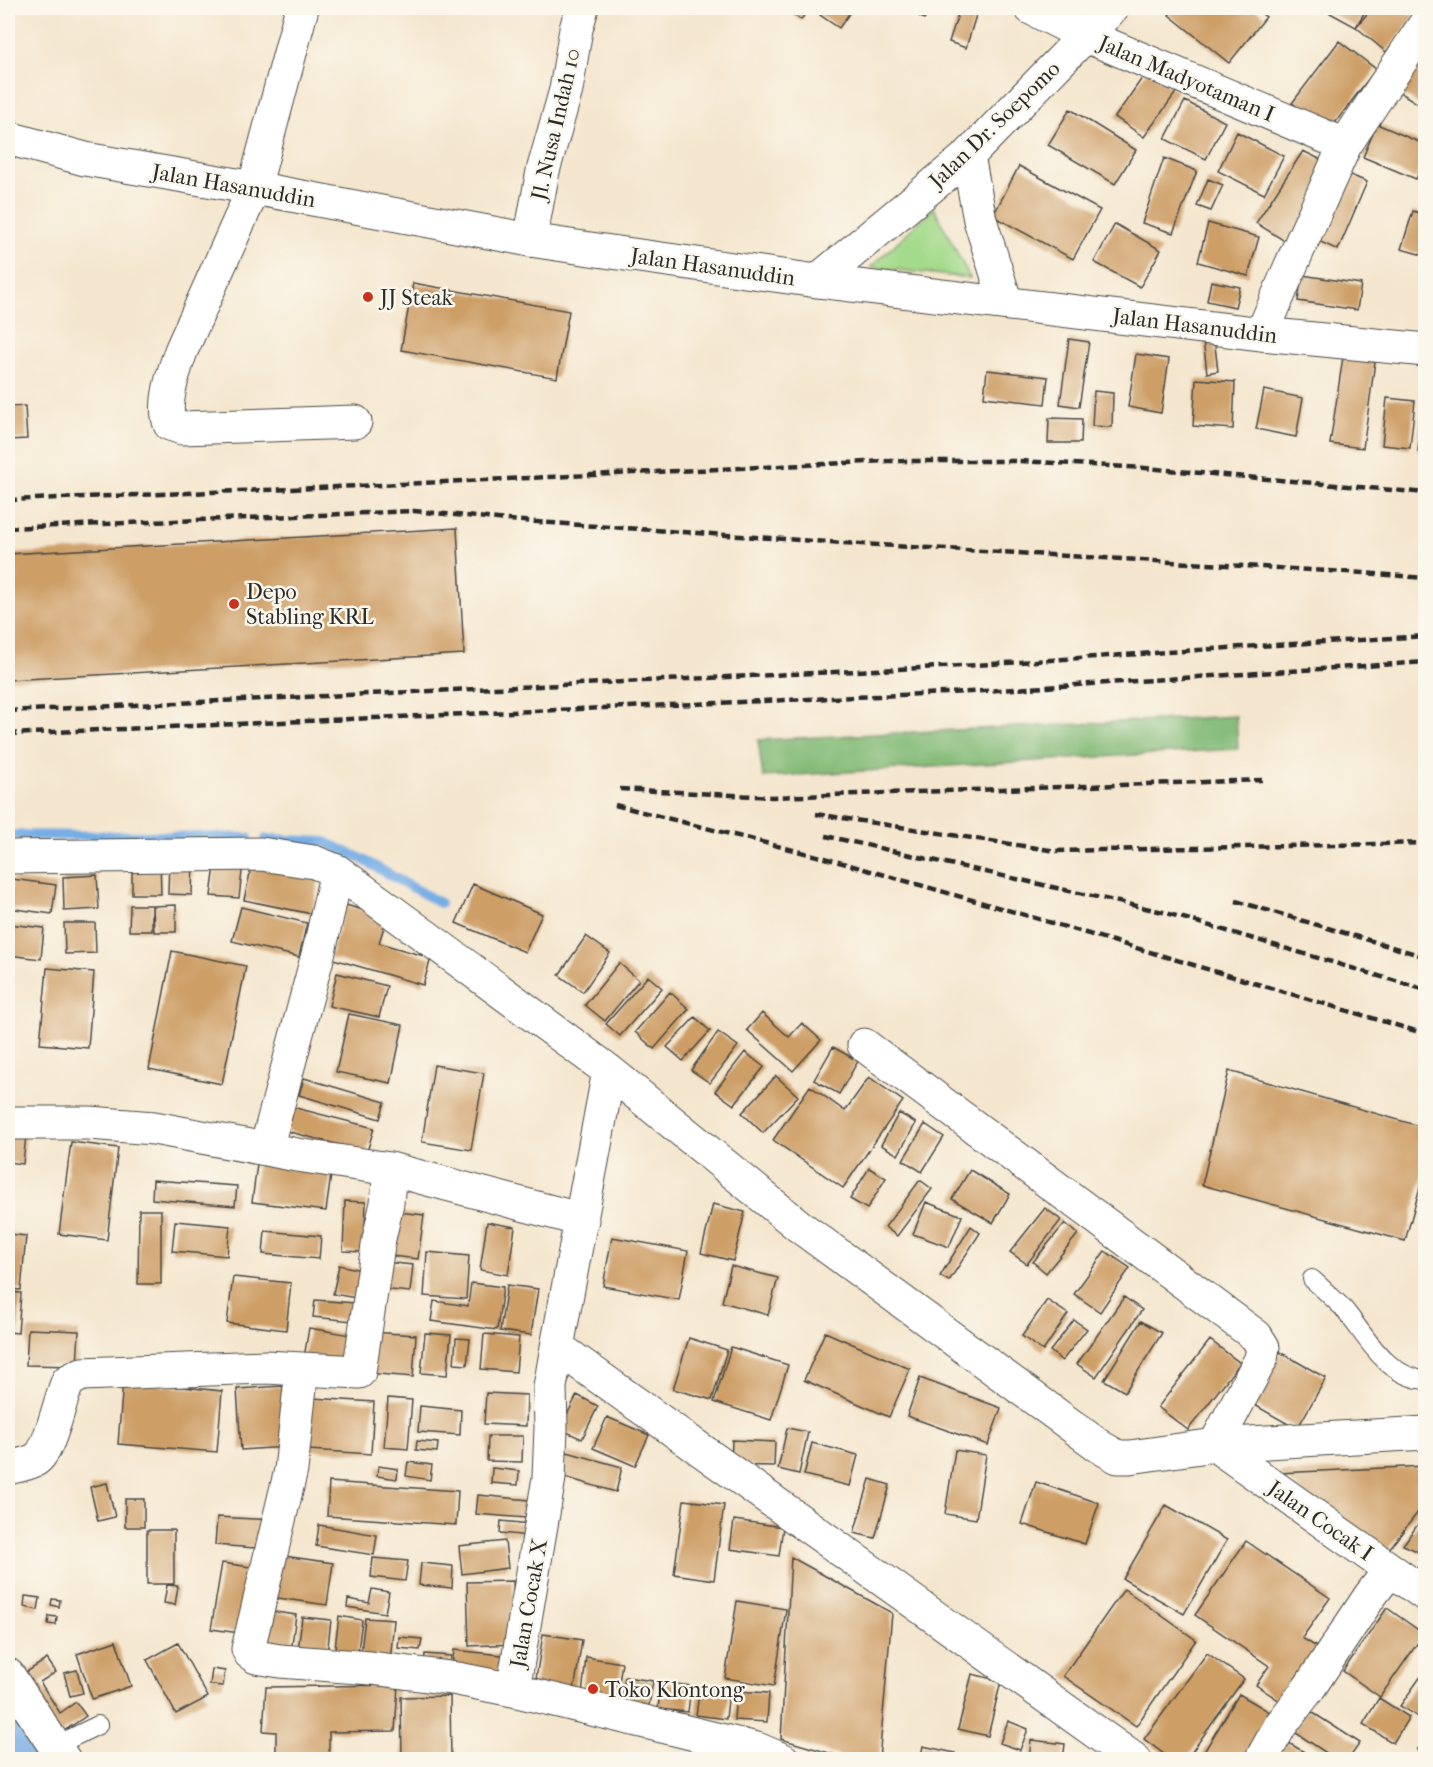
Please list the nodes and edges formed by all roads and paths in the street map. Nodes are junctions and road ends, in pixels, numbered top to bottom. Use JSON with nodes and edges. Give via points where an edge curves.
{"nodes":[{"id":1,"x":302,"y":8,"type":"edge"},
{"id":2,"x":582,"y":8,"type":"edge"},
{"id":3,"x":1031,"y":8,"type":"edge"},
{"id":4,"x":1112,"y":8,"type":"edge"},
{"id":5,"x":1425,"y":23,"type":"edge"},
{"id":6,"x":1084,"y":35,"type":"junction"},
{"id":7,"x":8,"y":138,"type":"edge"},
{"id":8,"x":1345,"y":145,"type":"junction"},
{"id":9,"x":968,"y":156,"type":"junction"},
{"id":10,"x":254,"y":188,"type":"junction"},
{"id":11,"x":530,"y":240,"type":"junction"},
{"id":12,"x":817,"y":281,"type":"junction"},
{"id":13,"x":1006,"y":303,"type":"junction"},
{"id":14,"x":1262,"y":334,"type":"junction"},
{"id":15,"x":1425,"y":350,"type":"edge"},
{"id":16,"x":355,"y":422,"type":"dead end"},
{"id":17,"x":8,"y":856,"type":"edge"},
{"id":18,"x":337,"y":871,"type":"junction"},
{"id":19,"x":864,"y":1045,"type":"dead end"},
{"id":20,"x":609,"y":1071,"type":"junction"},
{"id":21,"x":8,"y":1123,"type":"edge"},
{"id":22,"x":266,"y":1149,"type":"junction"},
{"id":23,"x":390,"y":1169,"type":"junction"},
{"id":24,"x":582,"y":1220,"type":"junction"},
{"id":25,"x":1312,"y":1279,"type":"dead end"},
{"id":26,"x":557,"y":1347,"type":"junction"},
{"id":27,"x":302,"y":1369,"type":"junction"},
{"id":28,"x":1425,"y":1380,"type":"edge"},
{"id":29,"x":1425,"y":1433,"type":"edge"},
{"id":30,"x":1215,"y":1445,"type":"junction"},
{"id":31,"x":8,"y":1468,"type":"edge"},
{"id":32,"x":1390,"y":1570,"type":"junction"},
{"id":33,"x":1425,"y":1595,"type":"edge"},
{"id":34,"x":8,"y":1675,"type":"edge"},
{"id":35,"x":513,"y":1690,"type":"junction"},
{"id":36,"x":98,"y":1725,"type":"dead end"},
{"id":37,"x":59,"y":1753,"type":"edge"},
{"id":38,"x":783,"y":1760,"type":"edge"},
{"id":39,"x":1135,"y":1760,"type":"edge"},
{"id":40,"x":1261,"y":1760,"type":"edge"}],
"edges":[{"from":1,"to":10,"type":"street"},
{"from":2,"to":11,"type":"street","name":"Jl. Nusa Indah 10","via":[[566,90],[544,162]]},
{"from":3,"to":6,"type":"street","name":"Jalan Madyotaman I"},
{"from":4,"to":6,"type":"street","name":"Jalan Dr. Soepomo"},
{"from":5,"to":8,"type":"street"},
{"from":6,"to":8,"type":"street","name":"Jalan Madyotaman I"},
{"from":6,"to":9,"type":"street","name":"Jalan Dr. Soepomo"},
{"from":7,"to":10,"type":"street","name":"Jalan Hasanuddin","via":[[85,159]]},
{"from":8,"to":14,"type":"street"},
{"from":9,"to":12,"type":"street","name":"Jalan Dr. Soepomo"},
{"from":9,"to":13,"type":"street","via":[[980,220]]},
{"from":10,"to":11,"type":"street","name":"Jalan Hasanuddin"},
{"from":10,"to":16,"type":"street","via":[[181,351],[170,392],[170,424],[182,428]]},
{"from":11,"to":12,"type":"street","name":"Jalan Hasanuddin"},
{"from":12,"to":13,"type":"street","name":"Jalan Hasanuddin"},
{"from":13,"to":14,"type":"street","name":"Jalan Hasanuddin"},
{"from":14,"to":15,"type":"street","name":"Jalan Hasanuddin"},
{"from":17,"to":18,"type":"street","via":[[261,854],[314,862]]},
{"from":18,"to":20,"type":"street"},
{"from":18,"to":22,"type":"street","via":[[321,947]]},
{"from":19,"to":30,"type":"street","via":[[1256,1336],[1263,1347],[1261,1359]]},
{"from":20,"to":24,"type":"street","name":"Jalan Cocak X"},
{"from":20,"to":30,"type":"street","via":[[799,1226],[1102,1448],[1130,1457]]},
{"from":21,"to":22,"type":"street","via":[[154,1128]]},
{"from":22,"to":23,"type":"street"},
{"from":23,"to":24,"type":"street"},
{"from":23,"to":27,"type":"street","via":[[359,1372]]},
{"from":24,"to":26,"type":"street","name":"Jalan Cocak X"},
{"from":25,"to":28,"type":"lane","via":[[1343,1309],[1386,1362],[1405,1375]]},
{"from":26,"to":35,"type":"street","name":"Jalan Cocak X","via":[[550,1387],[549,1478]]},
{"from":26,"to":39,"type":"street"},
{"from":27,"to":31,"type":"street","via":[[82,1374],[68,1381],[37,1460]]},
{"from":27,"to":35,"type":"street","via":[[291,1470],[250,1653],[280,1661],[371,1668]]},
{"from":29,"to":30,"type":"street"},
{"from":30,"to":32,"type":"street","name":"Jalan Cocak I"},
{"from":32,"to":33,"type":"street","name":"Jalan Cocak I"},
{"from":32,"to":40,"type":"street","via":[[1280,1726]]},
{"from":34,"to":37,"type":"street"},
{"from":35,"to":38,"type":"street","name":"Jalan Cocak X","via":[[757,1749]]},
{"from":36,"to":37,"type":"lane"}]}
